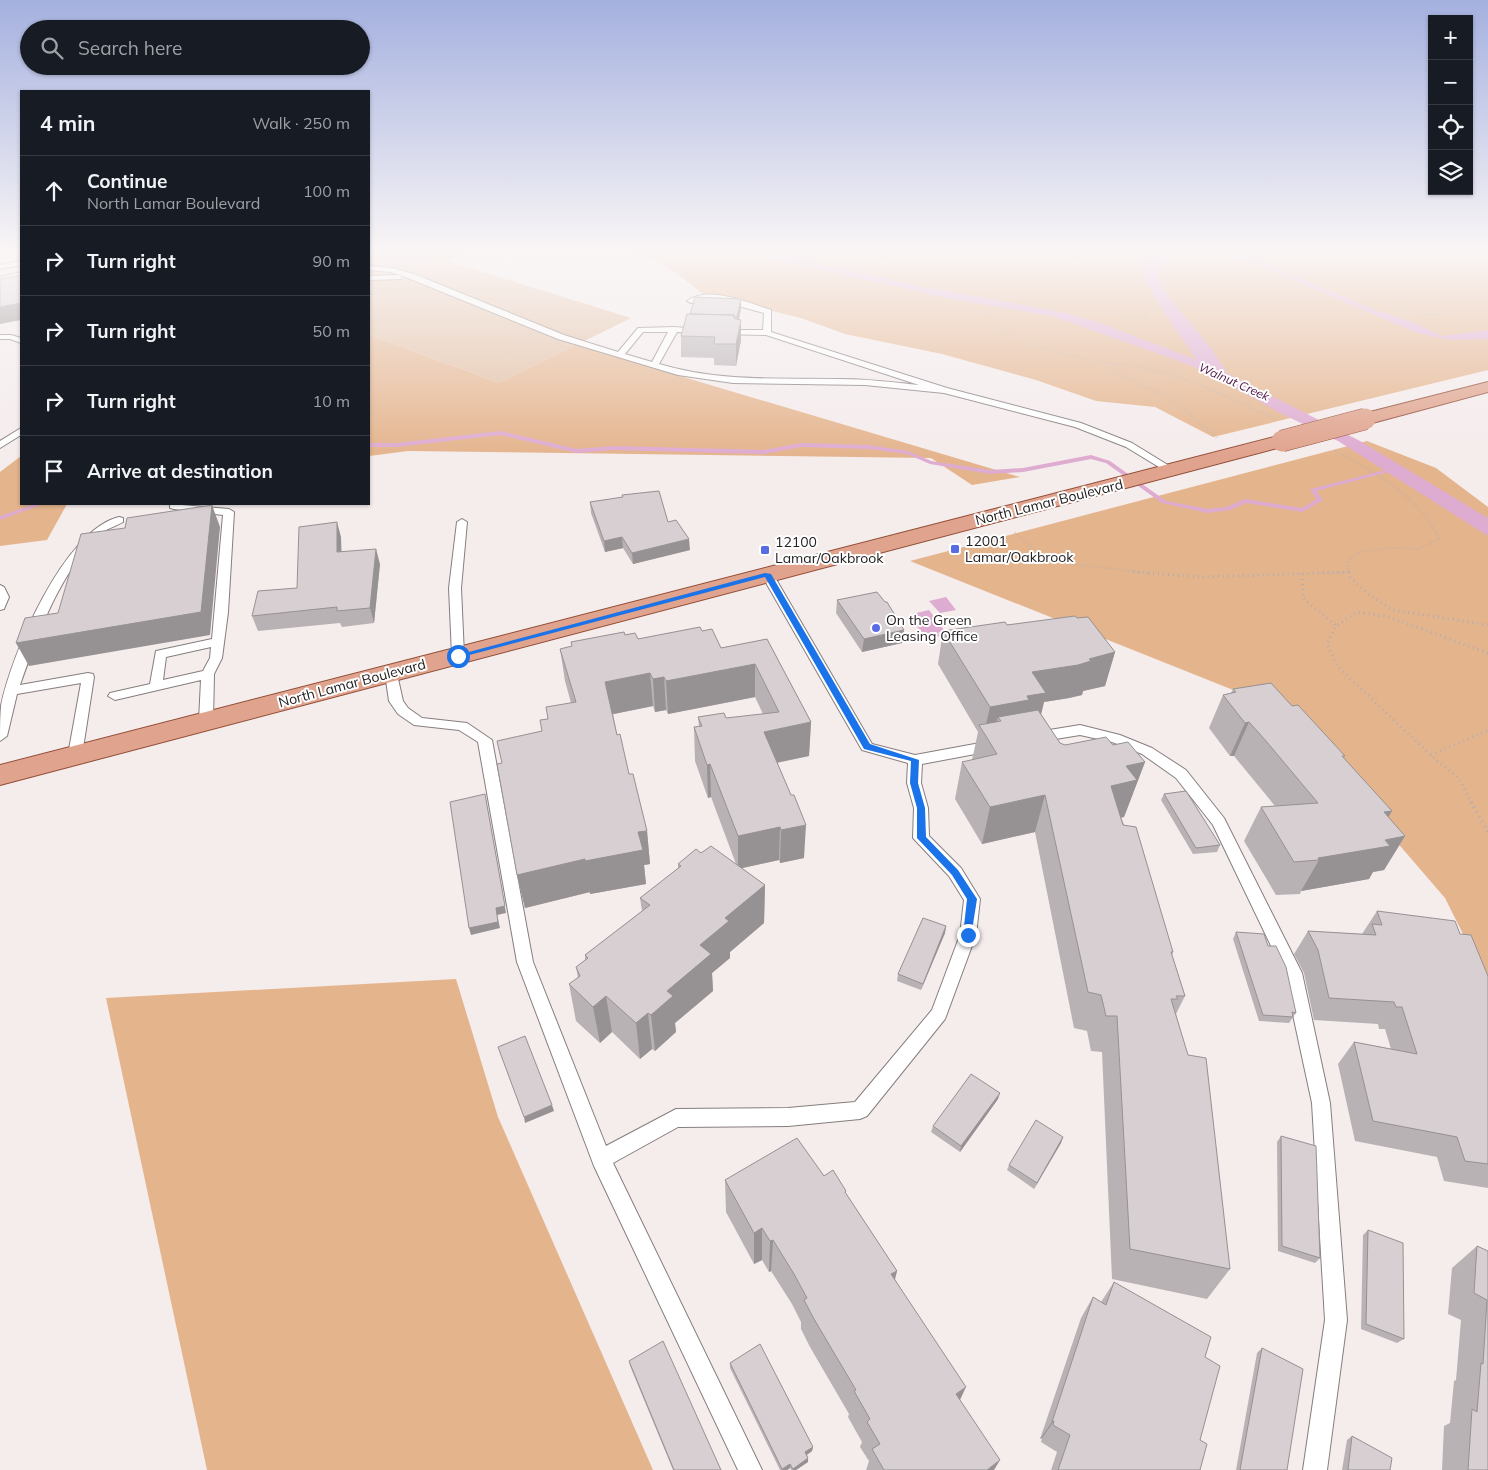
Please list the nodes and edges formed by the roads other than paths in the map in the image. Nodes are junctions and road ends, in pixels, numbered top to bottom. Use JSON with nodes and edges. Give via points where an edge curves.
{"nodes":[{"id":1,"x":518,"y":320,"type":"edge"},
{"id":2,"x":768,"y":320,"type":"edge"},
{"id":3,"x":674,"y":330,"type":"junction"},
{"id":4,"x":767,"y":334,"type":"junction"},
{"id":5,"x":0,"y":337,"type":"edge"},
{"id":6,"x":20,"y":341,"type":"edge"},
{"id":7,"x":620,"y":355,"type":"junction"},
{"id":8,"x":654,"y":365,"type":"junction"},
{"id":9,"x":1488,"y":387,"type":"edge"},
{"id":10,"x":944,"y":390,"type":"junction"},
{"id":11,"x":20,"y":432,"type":"edge"},
{"id":12,"x":0,"y":445,"type":"edge"},
{"id":13,"x":1169,"y":471,"type":"junction"},
{"id":14,"x":174,"y":506,"type":"dead end"},
{"id":15,"x":119,"y":520,"type":"dead end"},
{"id":16,"x":462,"y":522,"type":"dead end"},
{"id":17,"x":767,"y":574,"type":"junction"},
{"id":18,"x":0,"y":589,"type":"edge"},
{"id":19,"x":0,"y":606,"type":"edge"},
{"id":20,"x":216,"y":642,"type":"junction"},
{"id":21,"x":458,"y":656,"type":"junction"},
{"id":22,"x":391,"y":673,"type":"junction"},
{"id":23,"x":208,"y":674,"type":"junction"},
{"id":24,"x":156,"y":685,"type":"junction"},
{"id":25,"x":11,"y":691,"type":"junction"},
{"id":26,"x":114,"y":696,"type":"dead end"},
{"id":27,"x":206,"y":721,"type":"junction"},
{"id":28,"x":0,"y":736,"type":"edge"},
{"id":29,"x":1022,"y":740,"type":"edge"},
{"id":30,"x":1002,"y":744,"type":"edge"},
{"id":31,"x":75,"y":756,"type":"junction"},
{"id":32,"x":915,"y":760,"type":"junction"},
{"id":33,"x":0,"y":775,"type":"edge"},
{"id":34,"x":601,"y":1159,"type":"junction"},
{"id":35,"x":750,"y":1470,"type":"edge"},
{"id":36,"x":1315,"y":1470,"type":"edge"}],
"edges":[{"from":1,"to":7,"type":"lane"},
{"from":2,"to":4,"type":"lane"},
{"from":3,"to":4,"type":"lane"},
{"from":3,"to":7,"type":"lane","via":[[641,330]]},
{"from":3,"to":8,"type":"lane"},
{"from":4,"to":10,"type":"lane"},
{"from":5,"to":6,"type":"lane"},
{"from":7,"to":8,"type":"lane"},
{"from":8,"to":10,"type":"lane","via":[[683,375],[750,383],[864,382]]},
{"from":9,"to":13,"type":"main road","name":"North Lamar Boulevard","bridge":true},
{"from":10,"to":13,"type":"lane","via":[[1078,425],[1129,445]]},
{"from":11,"to":12,"type":"lane"},
{"from":13,"to":17,"type":"main road","name":"North Lamar Boulevard","via":[[1011,523]]},
{"from":14,"to":20,"type":"lane","via":[[229,512],[222,612]]},
{"from":15,"to":25,"type":"lane","via":[[99,530],[64,572],[32,632]]},
{"from":16,"to":21,"type":"lane","via":[[455,588]]},
{"from":17,"to":21,"type":"main road","name":"North Lamar Boulevard"},
{"from":17,"to":32,"type":"lane","via":[[867,746]]},
{"from":18,"to":19,"type":"lane","via":[[3,597]]},
{"from":20,"to":23,"type":"lane","via":[[216,658]]},
{"from":20,"to":24,"type":"lane","via":[[160,654]]},
{"from":21,"to":22,"type":"main road","name":"North Lamar Boulevard"},
{"from":22,"to":27,"type":"main road","name":"North Lamar Boulevard"},
{"from":22,"to":34,"type":"lane","via":[[396,701],[403,711],[419,722],[462,726],[485,740],[525,962]]},
{"from":23,"to":24,"type":"lane"},
{"from":23,"to":27,"type":"lane"},
{"from":24,"to":26,"type":"lane"},
{"from":25,"to":28,"type":"lane"},
{"from":25,"to":31,"type":"lane","via":[[88,677]]},
{"from":27,"to":31,"type":"main road","name":"North Lamar Boulevard"},
{"from":29,"to":36,"type":"lane","via":[[1080,730],[1115,738],[1147,751],[1181,774],[1219,822],[1294,973],[1322,1103],[1336,1320]]},
{"from":30,"to":32,"type":"lane"},
{"from":31,"to":33,"type":"main road","name":"North Lamar Boulevard"},
{"from":32,"to":34,"type":"lane","via":[[914,783],[921,808],[921,838],[955,872],[972,899],[968,935],[939,1014],[860,1110],[788,1117],[676,1118]]},
{"from":34,"to":35,"type":"lane"}]}
